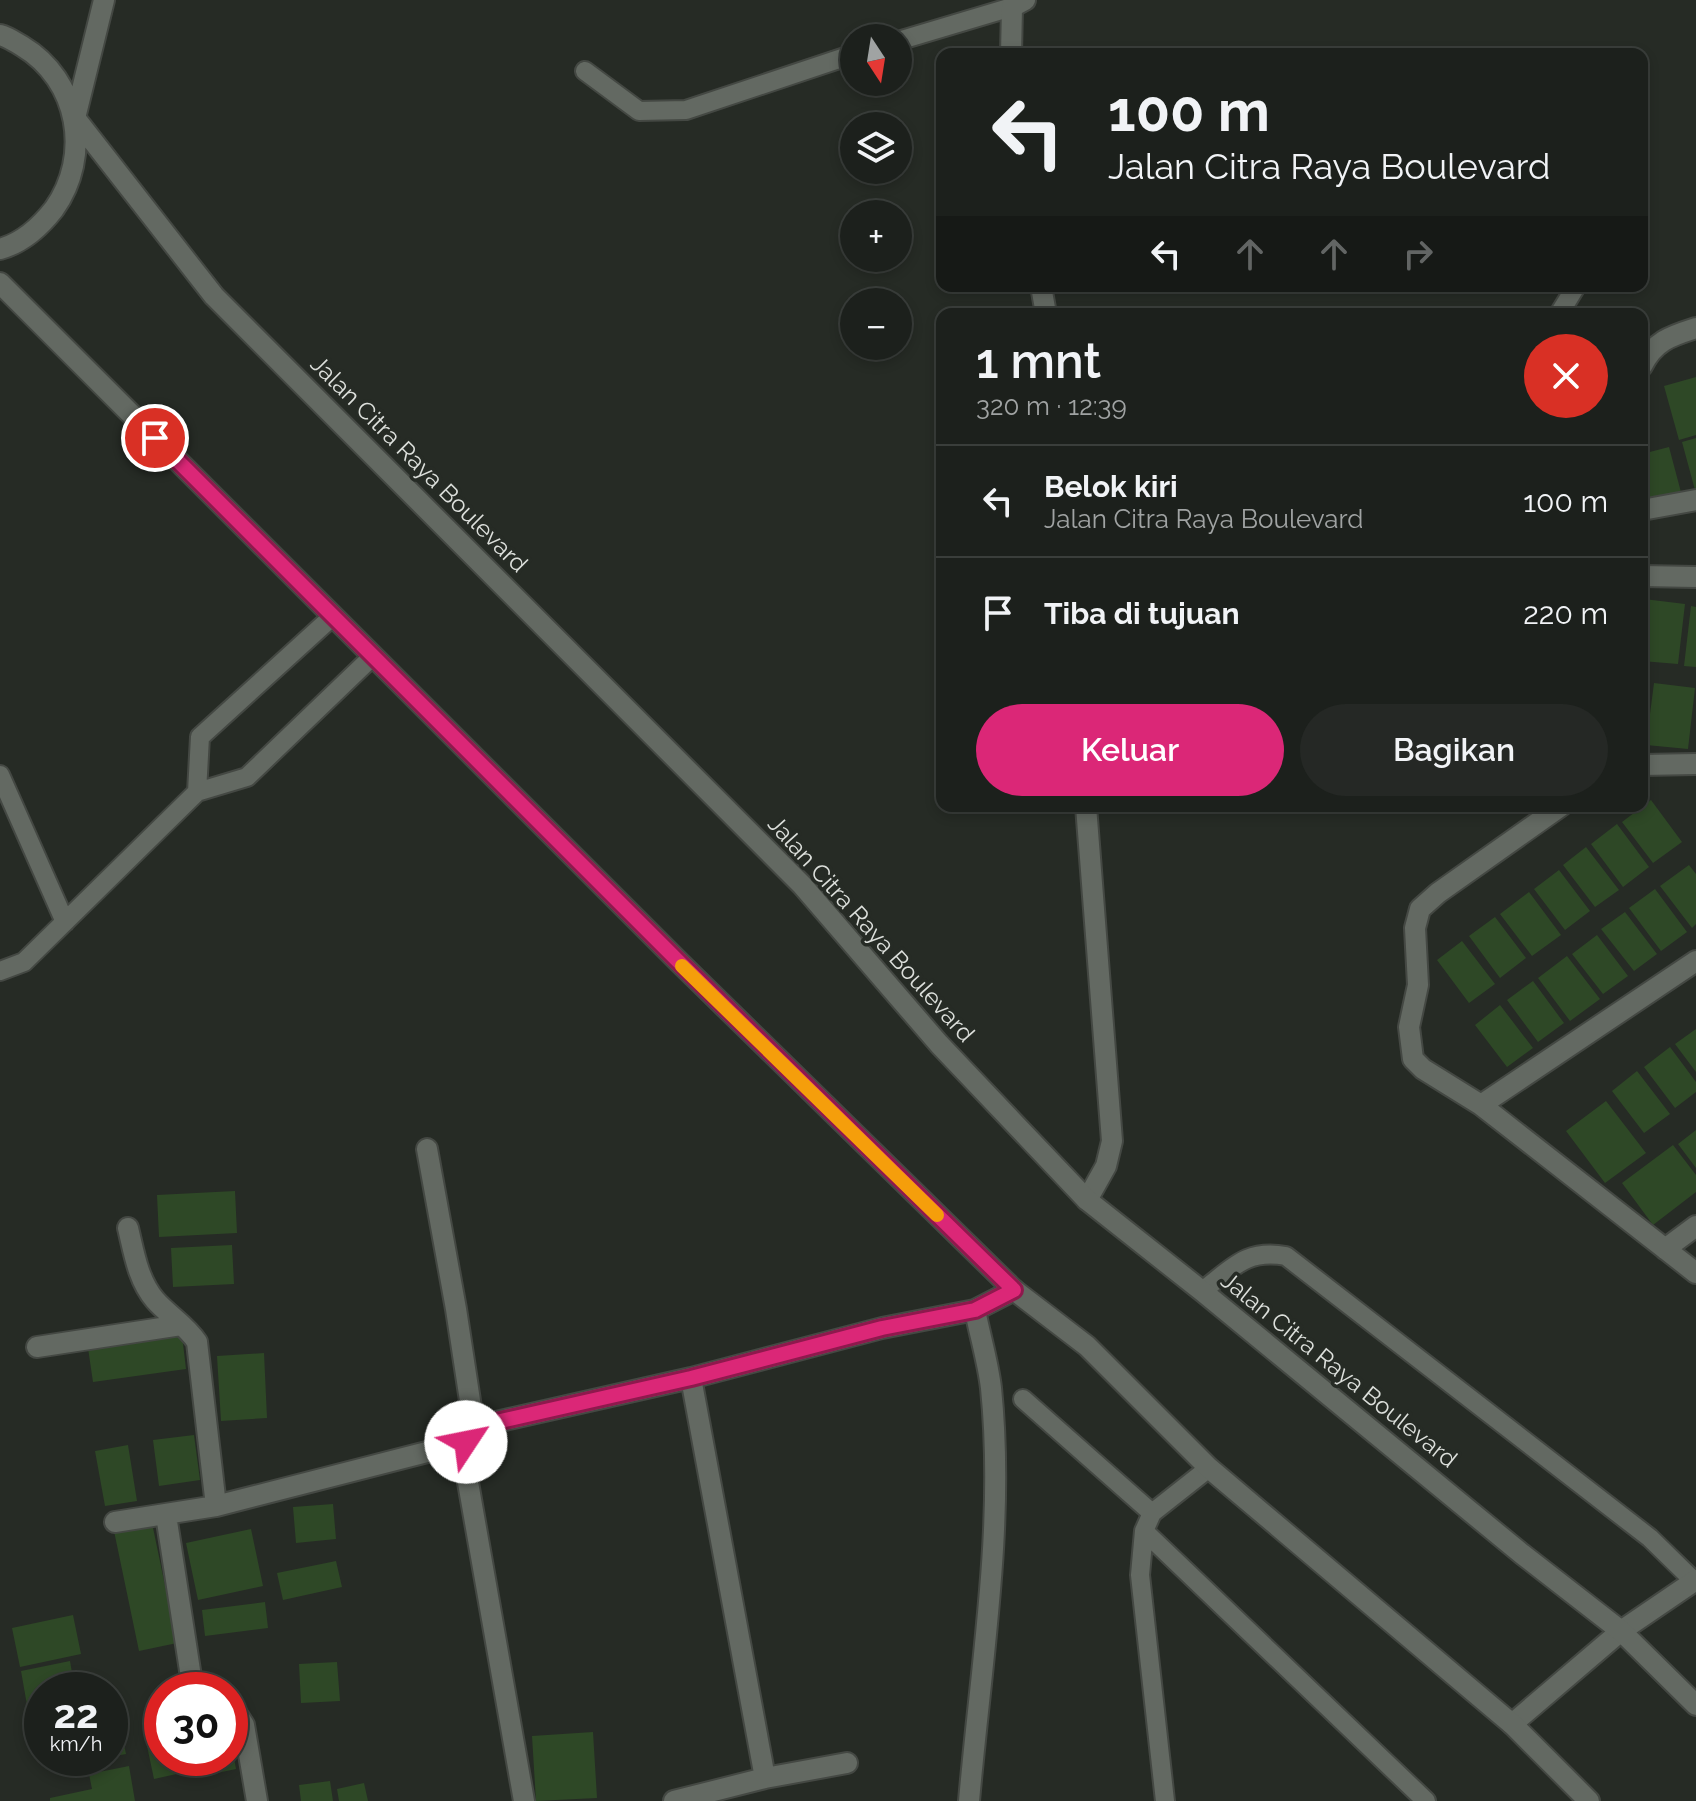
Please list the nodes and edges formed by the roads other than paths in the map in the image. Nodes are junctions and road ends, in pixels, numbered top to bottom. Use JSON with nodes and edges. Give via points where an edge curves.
{"nodes":[{"id":1,"x":104,"y":0,"type":"edge"},
{"id":2,"x":1019,"y":3,"type":"edge"},
{"id":3,"x":0,"y":35,"type":"edge"},
{"id":4,"x":912,"y":37,"type":"edge"},
{"id":5,"x":1012,"y":48,"type":"edge"},
{"id":6,"x":840,"y":59,"type":"edge"},
{"id":7,"x":585,"y":71,"type":"dead end"},
{"id":8,"x":75,"y":118,"type":"junction"},
{"id":9,"x":0,"y":249,"type":"edge"},
{"id":10,"x":0,"y":283,"type":"edge"},
{"id":11,"x":1696,"y":328,"type":"edge"},
{"id":12,"x":1648,"y":354,"type":"edge"},
{"id":13,"x":1696,"y":500,"type":"edge"},
{"id":14,"x":1648,"y":509,"type":"edge"},
{"id":15,"x":1648,"y":576,"type":"edge"},
{"id":16,"x":1696,"y":577,"type":"edge"},
{"id":17,"x":333,"y":616,"type":"junction"},
{"id":18,"x":373,"y":656,"type":"junction"},
{"id":19,"x":1696,"y":764,"type":"edge"},
{"id":20,"x":1648,"y":765,"type":"edge"},
{"id":21,"x":0,"y":775,"type":"edge"},
{"id":22,"x":197,"y":792,"type":"junction"},
{"id":23,"x":1086,"y":812,"type":"edge"},
{"id":24,"x":1553,"y":812,"type":"edge"},
{"id":25,"x":65,"y":922,"type":"junction"},
{"id":26,"x":1696,"y":961,"type":"edge"},
{"id":27,"x":0,"y":971,"type":"edge"},
{"id":28,"x":1481,"y":1105,"type":"junction"},
{"id":29,"x":427,"y":1149,"type":"dead end"},
{"id":30,"x":1087,"y":1200,"type":"junction"},
{"id":31,"x":1696,"y":1226,"type":"edge"},
{"id":32,"x":128,"y":1228,"type":"dead end"},
{"id":33,"x":1665,"y":1249,"type":"junction"},
{"id":34,"x":1696,"y":1273,"type":"edge"},
{"id":35,"x":1014,"y":1290,"type":"junction"},
{"id":36,"x":1202,"y":1291,"type":"junction"},
{"id":37,"x":975,"y":1310,"type":"junction"},
{"id":38,"x":181,"y":1325,"type":"junction"},
{"id":39,"x":37,"y":1347,"type":"dead end"},
{"id":40,"x":691,"y":1378,"type":"junction"},
{"id":41,"x":1023,"y":1399,"type":"dead end"},
{"id":42,"x":470,"y":1434,"type":"junction"},
{"id":43,"x":1209,"y":1468,"type":"junction"},
{"id":44,"x":216,"y":1506,"type":"junction"},
{"id":45,"x":1152,"y":1513,"type":"junction"},
{"id":46,"x":166,"y":1515,"type":"junction"},
{"id":47,"x":115,"y":1522,"type":"dead end"},
{"id":48,"x":1144,"y":1531,"type":"junction"},
{"id":49,"x":1696,"y":1581,"type":"edge"},
{"id":50,"x":1621,"y":1631,"type":"junction"},
{"id":51,"x":190,"y":1672,"type":"edge"},
{"id":52,"x":1696,"y":1705,"type":"edge"},
{"id":53,"x":1512,"y":1724,"type":"junction"},
{"id":54,"x":248,"y":1748,"type":"edge"},
{"id":55,"x":847,"y":1763,"type":"dead end"},
{"id":56,"x":765,"y":1778,"type":"junction"},
{"id":57,"x":257,"y":1801,"type":"edge"},
{"id":58,"x":524,"y":1801,"type":"edge"},
{"id":59,"x":674,"y":1801,"type":"edge"},
{"id":60,"x":969,"y":1801,"type":"edge"},
{"id":61,"x":1165,"y":1801,"type":"edge"},
{"id":62,"x":1426,"y":1801,"type":"edge"},
{"id":63,"x":1589,"y":1801,"type":"edge"}],
"edges":[{"from":1,"to":8,"type":"street"},
{"from":2,"to":4,"type":"lane"},
{"from":2,"to":5,"type":"street"},
{"from":3,"to":8,"type":"street","via":[[38,56],[61,84]]},
{"from":6,"to":7,"type":"lane","via":[[686,110],[639,111]]},
{"from":8,"to":9,"type":"street","via":[[76,157],[65,193],[42,224]]},
{"from":8,"to":30,"type":"street","name":"Jalan Citra Raya Boulevard","via":[[214,296],[802,885],[939,1044]]},
{"from":10,"to":17,"type":"street"},
{"from":11,"to":12,"type":"street","via":[[1663,339]]},
{"from":13,"to":14,"type":"street"},
{"from":15,"to":16,"type":"street"},
{"from":17,"to":18,"type":"street"},
{"from":17,"to":22,"type":"lane","via":[[200,737]]},
{"from":18,"to":22,"type":"lane","via":[[247,777]]},
{"from":18,"to":35,"type":"street"},
{"from":19,"to":20,"type":"street"},
{"from":21,"to":25,"type":"lane"},
{"from":22,"to":25,"type":"lane"},
{"from":23,"to":30,"type":"street","via":[[1112,1141],[1106,1166]]},
{"from":24,"to":28,"type":"street","via":[[1438,893],[1416,919],[1418,985],[1409,1027],[1413,1059]]},
{"from":25,"to":27,"type":"lane","via":[[24,962]]},
{"from":26,"to":28,"type":"street"},
{"from":28,"to":33,"type":"street"},
{"from":29,"to":42,"type":"street","via":[[456,1309]]},
{"from":30,"to":36,"type":"street","name":"Jalan Citra Raya Boulevard"},
{"from":31,"to":33,"type":"street"},
{"from":32,"to":38,"type":"street","via":[[147,1287]]},
{"from":33,"to":34,"type":"street"},
{"from":35,"to":37,"type":"street"},
{"from":35,"to":43,"type":"street","via":[[1087,1346]]},
{"from":36,"to":49,"type":"lane","via":[[1249,1256],[1286,1256],[1650,1538]]},
{"from":36,"to":50,"type":"street","name":"Jalan Citra Raya Boulevard"},
{"from":37,"to":40,"type":"street","via":[[882,1328]]},
{"from":37,"to":60,"type":"street","via":[[991,1386],[995,1458],[992,1566]]},
{"from":38,"to":39,"type":"street"},
{"from":38,"to":44,"type":"street","via":[[197,1342]]},
{"from":40,"to":42,"type":"street"},
{"from":40,"to":56,"type":"street"},
{"from":41,"to":45,"type":"lane"},
{"from":42,"to":44,"type":"street"},
{"from":42,"to":58,"type":"street","via":[[466,1471]]},
{"from":43,"to":45,"type":"lane"},
{"from":43,"to":53,"type":"street"},
{"from":44,"to":46,"type":"street"},
{"from":45,"to":48,"type":"lane"},
{"from":46,"to":47,"type":"street"},
{"from":46,"to":51,"type":"street"},
{"from":48,"to":61,"type":"lane","via":[[1140,1575]]},
{"from":48,"to":62,"type":"lane"},
{"from":49,"to":50,"type":"street"},
{"from":50,"to":52,"type":"street","name":"Jalan Citra Raya Boulevard"},
{"from":50,"to":53,"type":"street"},
{"from":53,"to":63,"type":"street"},
{"from":54,"to":57,"type":"street"},
{"from":55,"to":56,"type":"street"},
{"from":56,"to":59,"type":"street"}]}
